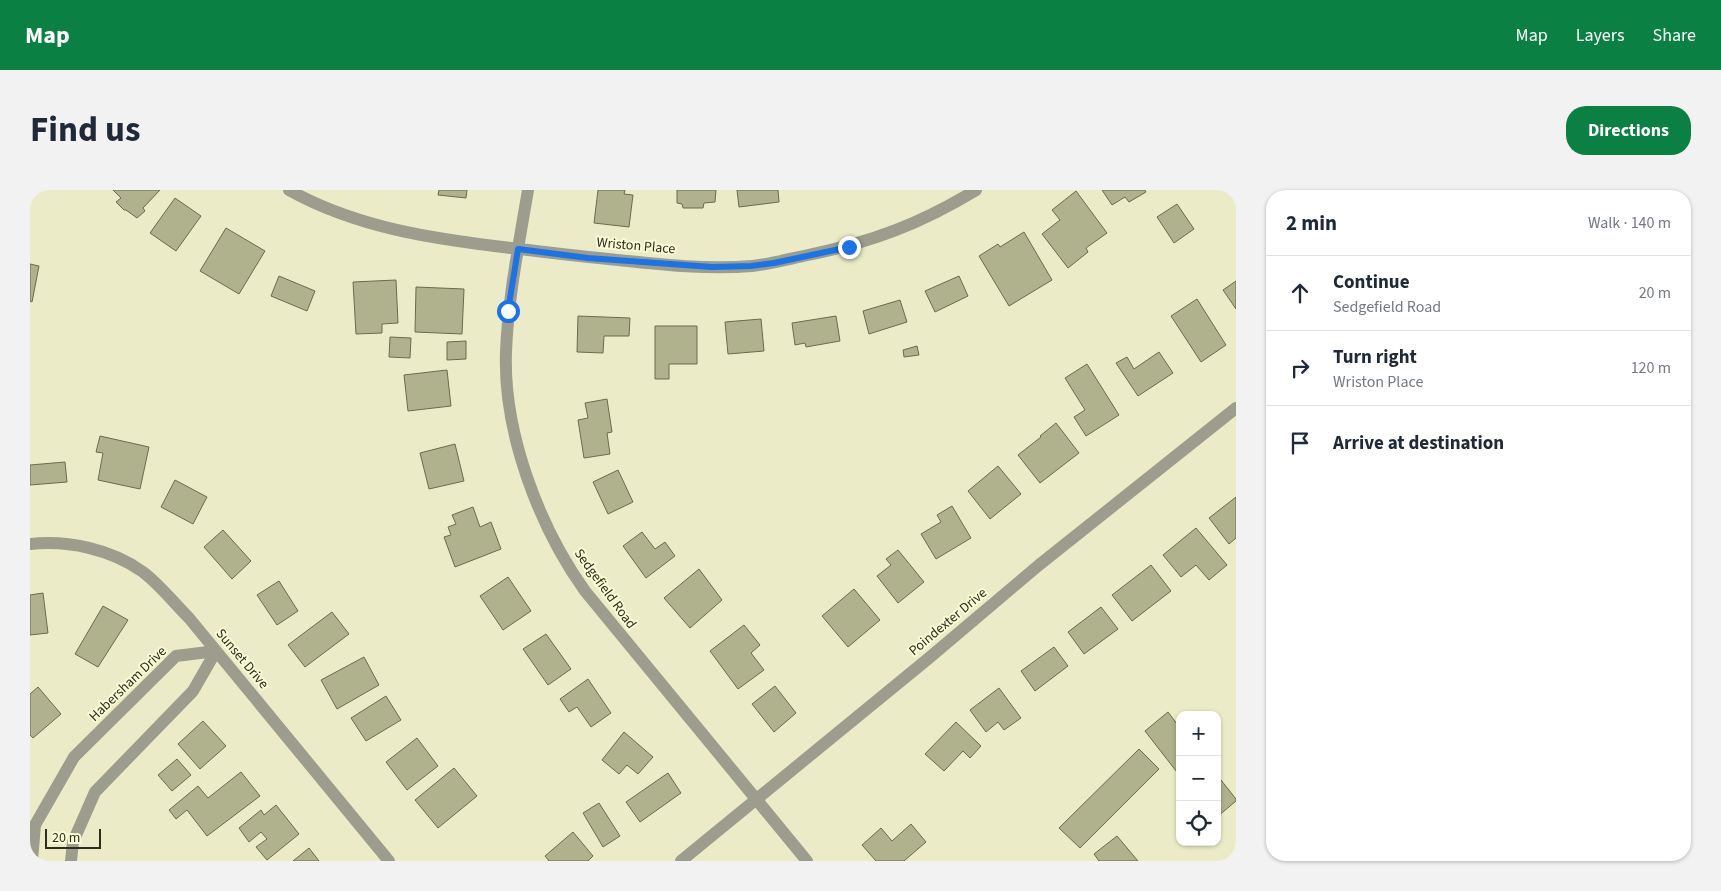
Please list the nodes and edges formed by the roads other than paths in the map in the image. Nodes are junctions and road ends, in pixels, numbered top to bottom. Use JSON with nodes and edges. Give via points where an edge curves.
{"nodes":[{"id":1,"x":289,"y":190,"type":"edge"},
{"id":2,"x":528,"y":190,"type":"edge"},
{"id":3,"x":976,"y":190,"type":"edge"},
{"id":4,"x":518,"y":249,"type":"junction"},
{"id":5,"x":1236,"y":408,"type":"edge"},
{"id":6,"x":30,"y":544,"type":"edge"},
{"id":7,"x":216,"y":651,"type":"junction"},
{"id":8,"x":756,"y":799,"type":"junction"},
{"id":9,"x":32,"y":861,"type":"edge"},
{"id":10,"x":71,"y":861,"type":"edge"},
{"id":11,"x":389,"y":861,"type":"edge"},
{"id":12,"x":681,"y":861,"type":"edge"},
{"id":13,"x":807,"y":861,"type":"edge"}],
"edges":[{"from":1,"to":4,"type":"street","name":"Wriston Place","via":[[319,205],[401,232]]},
{"from":2,"to":4,"type":"street","name":"Sedgefield Road"},
{"from":3,"to":4,"type":"street","name":"Wriston Place","via":[[943,210],[897,231],[849,247],[758,265],[662,264]]},
{"from":4,"to":8,"type":"street","name":"Sedgefield Road","via":[[508,311],[508,396],[532,492],[572,574]]},
{"from":5,"to":8,"type":"street","name":"Poindexter Drive","via":[[1039,565]]},
{"from":6,"to":7,"type":"street","name":"Sunset Drive","via":[[74,544],[130,564],[154,582]]},
{"from":7,"to":9,"type":"street","name":"Habersham Drive","via":[[176,656],[74,757],[35,825]]},
{"from":7,"to":10,"type":"street","via":[[193,690],[95,792],[73,842]]},
{"from":7,"to":11,"type":"street","name":"Sunset Drive"},
{"from":8,"to":12,"type":"street","name":"Poindexter Drive"},
{"from":8,"to":13,"type":"street","name":"Sedgefield Road"}]}
